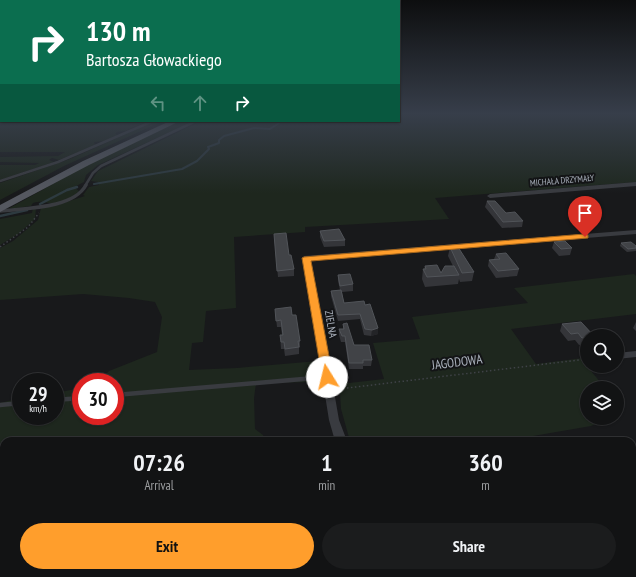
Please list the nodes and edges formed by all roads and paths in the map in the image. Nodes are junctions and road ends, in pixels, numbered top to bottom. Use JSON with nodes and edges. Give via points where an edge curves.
{"nodes":[{"id":1,"x":109,"y":140,"type":"edge"},
{"id":2,"x":126,"y":140,"type":"edge"},
{"id":3,"x":136,"y":140,"type":"edge"},
{"id":4,"x":157,"y":140,"type":"edge"},
{"id":5,"x":0,"y":181,"type":"edge"},
{"id":6,"x":636,"y":184,"type":"edge"},
{"id":7,"x":490,"y":196,"type":"dead end"},
{"id":8,"x":40,"y":206,"type":"junction"},
{"id":9,"x":2,"y":207,"type":"edge"},
{"id":10,"x":636,"y":232,"type":"edge"},
{"id":11,"x":0,"y":247,"type":"edge"},
{"id":12,"x":636,"y":354,"type":"edge"},
{"id":13,"x":624,"y":355,"type":"edge"},
{"id":14,"x":580,"y":360,"type":"edge"},
{"id":15,"x":327,"y":377,"type":"junction"},
{"id":16,"x":330,"y":390,"type":"junction"},
{"id":17,"x":124,"y":394,"type":"edge"},
{"id":18,"x":12,"y":403,"type":"edge"},
{"id":19,"x":0,"y":404,"type":"edge"},
{"id":20,"x":340,"y":437,"type":"edge"}],
"edges":[{"from":1,"to":5,"type":"lane","via":[[58,162]]},
{"from":2,"to":9,"type":"main road","via":[[65,168]]},
{"from":3,"to":9,"type":"main road"},
{"from":4,"to":8,"type":"lane","via":[[97,169],[79,195],[74,198]]},
{"from":6,"to":7,"type":"street","name":"MICHAŁA DRZYMAŁY"},
{"from":8,"to":9,"type":"lane"},
{"from":8,"to":11,"type":"path","via":[[37,219]]},
{"from":10,"to":15,"type":"street","name":"ZIELNA","via":[[307,258]]},
{"from":12,"to":13,"type":"street"},
{"from":14,"to":16,"type":"path","name":"JAGODOWA"},
{"from":15,"to":16,"type":"street","name":"ZIELNA"},
{"from":15,"to":17,"type":"lane"},
{"from":16,"to":20,"type":"street","name":"ZIELNA","via":[[334,420]]},
{"from":18,"to":19,"type":"lane"}]}
